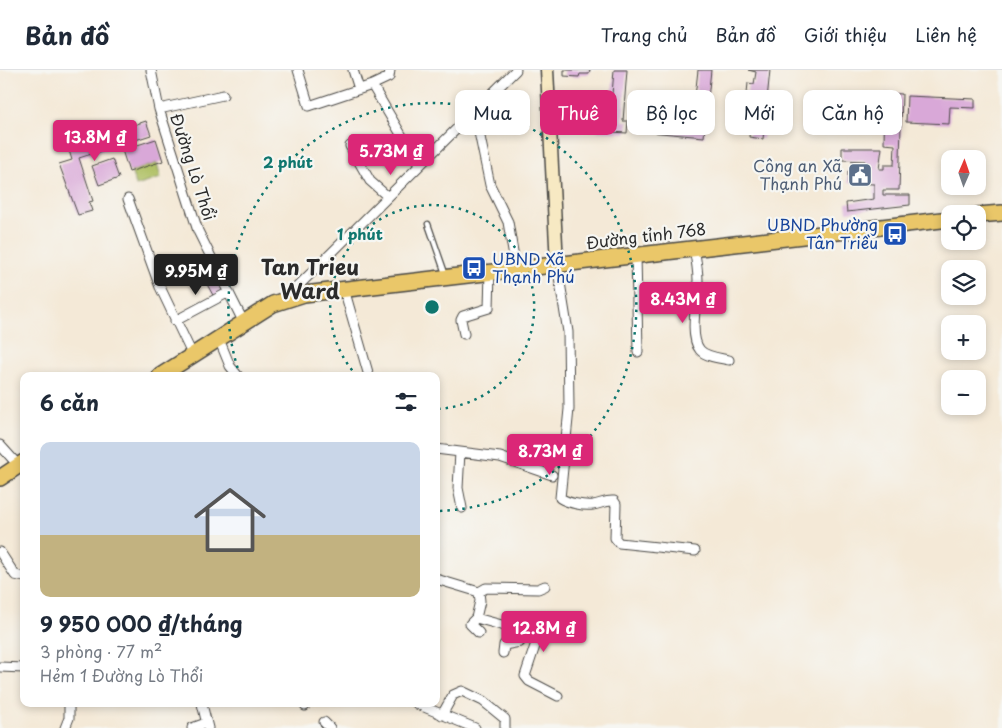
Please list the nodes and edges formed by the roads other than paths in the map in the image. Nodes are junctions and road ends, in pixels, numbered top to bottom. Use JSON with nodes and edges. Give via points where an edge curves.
{"nodes":[{"id":1,"x":151,"y":70,"type":"edge"},
{"id":2,"x":298,"y":70,"type":"edge"},
{"id":3,"x":353,"y":70,"type":"edge"},
{"id":4,"x":390,"y":70,"type":"edge"},
{"id":5,"x":516,"y":70,"type":"edge"},
{"id":6,"x":547,"y":70,"type":"edge"},
{"id":7,"x":372,"y":84,"type":"junction"},
{"id":8,"x":359,"y":89,"type":"junction"},
{"id":9,"x":497,"y":90,"type":"edge"},
{"id":10,"x":223,"y":95,"type":"dead end"},
{"id":11,"x":159,"y":109,"type":"junction"},
{"id":12,"x":455,"y":132,"type":"edge"},
{"id":13,"x":480,"y":135,"type":"edge"},
{"id":14,"x":350,"y":146,"type":"dead end"},
{"id":15,"x":419,"y":165,"type":"junction"},
{"id":16,"x":387,"y":196,"type":"junction"},
{"id":17,"x":128,"y":199,"type":"dead end"},
{"id":18,"x":1002,"y":213,"type":"edge"},
{"id":19,"x":986,"y":215,"type":"edge"},
{"id":20,"x":941,"y":220,"type":"edge"},
{"id":21,"x":428,"y":224,"type":"dead end"},
{"id":22,"x":694,"y":248,"type":"junction"},
{"id":23,"x":636,"y":255,"type":"junction"},
{"id":24,"x":557,"y":264,"type":"junction"},
{"id":25,"x":516,"y":269,"type":"junction"},
{"id":26,"x":490,"y":272,"type":"junction"},
{"id":27,"x":446,"y":277,"type":"junction"},
{"id":28,"x":344,"y":289,"type":"junction"},
{"id":29,"x":229,"y":292,"type":"junction"},
{"id":30,"x":284,"y":299,"type":"junction"},
{"id":31,"x":175,"y":321,"type":"junction"},
{"id":32,"x":244,"y":323,"type":"junction"},
{"id":33,"x":464,"y":334,"type":"dead end"},
{"id":34,"x":219,"y":339,"type":"junction"},
{"id":35,"x":638,"y":352,"type":"dead end"},
{"id":36,"x":193,"y":356,"type":"junction"},
{"id":37,"x":729,"y":360,"type":"dead end"},
{"id":38,"x":167,"y":372,"type":"edge"},
{"id":39,"x":235,"y":372,"type":"edge"},
{"id":40,"x":368,"y":372,"type":"edge"},
{"id":41,"x":0,"y":445,"type":"edge"},
{"id":42,"x":440,"y":450,"type":"edge"},
{"id":43,"x":460,"y":452,"type":"junction"},
{"id":44,"x":20,"y":463,"type":"edge"},
{"id":45,"x":20,"y":465,"type":"edge"},
{"id":46,"x":552,"y":475,"type":"dead end"},
{"id":47,"x":0,"y":478,"type":"edge"},
{"id":48,"x":462,"y":508,"type":"dead end"},
{"id":49,"x":695,"y":550,"type":"dead end"},
{"id":50,"x":0,"y":552,"type":"edge"},
{"id":51,"x":20,"y":576,"type":"edge"},
{"id":52,"x":440,"y":579,"type":"edge"},
{"id":53,"x":545,"y":586,"type":"dead end"},
{"id":54,"x":479,"y":592,"type":"junction"},
{"id":55,"x":476,"y":618,"type":"junction"},
{"id":56,"x":522,"y":631,"type":"junction"},
{"id":57,"x":479,"y":634,"type":"dead end"},
{"id":58,"x":503,"y":653,"type":"dead end"},
{"id":59,"x":0,"y":667,"type":"edge"},
{"id":60,"x":20,"y":668,"type":"edge"},
{"id":61,"x":558,"y":696,"type":"dead end"},
{"id":62,"x":69,"y":707,"type":"edge"},
{"id":63,"x":203,"y":707,"type":"edge"},
{"id":64,"x":424,"y":707,"type":"edge"},
{"id":65,"x":442,"y":715,"type":"junction"},
{"id":66,"x":207,"y":725,"type":"edge"},
{"id":67,"x":65,"y":728,"type":"edge"},
{"id":68,"x":192,"y":728,"type":"edge"},
{"id":69,"x":474,"y":728,"type":"edge"},
{"id":70,"x":505,"y":728,"type":"edge"}],
"edges":[{"from":1,"to":11,"type":"street","name":"Đường Lò Thổi"},
{"from":2,"to":8,"type":"street","via":[[309,106]]},
{"from":3,"to":8,"type":"street"},
{"from":4,"to":7,"type":"street","via":[[389,77]]},
{"from":5,"to":9,"type":"street"},
{"from":6,"to":24,"type":"street"},
{"from":7,"to":8,"type":"street"},
{"from":7,"to":15,"type":"street"},
{"from":10,"to":11,"type":"street"},
{"from":11,"to":29,"type":"street","name":"Đường Lò Thổi","via":[[198,231]]},
{"from":12,"to":15,"type":"street"},
{"from":13,"to":25,"type":"street","via":[[490,185],[508,222]]},
{"from":14,"to":16,"type":"street","via":[[370,181]]},
{"from":15,"to":16,"type":"street"},
{"from":16,"to":30,"type":"street"},
{"from":17,"to":31,"type":"street"},
{"from":18,"to":19,"type":"main road"},
{"from":20,"to":22,"type":"main road","name":"Đường tỉnh 768"},
{"from":21,"to":27,"type":"lane"},
{"from":22,"to":23,"type":"main road","name":"Đường tỉnh 768"},
{"from":22,"to":37,"type":"street","via":[[698,278],[697,344],[710,356]]},
{"from":23,"to":24,"type":"main road","name":"Đường tỉnh 768"},
{"from":23,"to":35,"type":"street"},
{"from":24,"to":25,"type":"main road","name":"Đường tỉnh 768"},
{"from":24,"to":49,"type":"street","via":[[568,332],[569,409],[560,498],[594,505],[614,501],[615,538],[619,544]]},
{"from":25,"to":26,"type":"main road","name":"Đường tỉnh 768"},
{"from":26,"to":27,"type":"main road","name":"Đường tỉnh 768"},
{"from":26,"to":33,"type":"street","via":[[489,308],[463,316],[460,320]]},
{"from":27,"to":28,"type":"main road","name":"Đường tỉnh 768"},
{"from":28,"to":30,"type":"main road","name":"Đường tỉnh 768"},
{"from":28,"to":40,"type":"street"},
{"from":29,"to":31,"type":"street"},
{"from":29,"to":32,"type":"street","name":"Đường Lò Thổi"},
{"from":30,"to":32,"type":"main road","name":"Đường tỉnh 768"},
{"from":31,"to":36,"type":"street"},
{"from":32,"to":34,"type":"main road","name":"Đường tỉnh 768"},
{"from":34,"to":36,"type":"main road","name":"Đường tỉnh 768"},
{"from":34,"to":39,"type":"street"},
{"from":36,"to":38,"type":"main road","name":"Đường tỉnh 768"},
{"from":41,"to":44,"type":"street"},
{"from":42,"to":43,"type":"street"},
{"from":43,"to":46,"type":"street","via":[[520,463]]},
{"from":43,"to":48,"type":"street","via":[[458,488]]},
{"from":45,"to":47,"type":"main road"},
{"from":50,"to":51,"type":"street","via":[[15,575]]},
{"from":52,"to":54,"type":"street"},
{"from":53,"to":54,"type":"street","via":[[538,589],[486,588]]},
{"from":54,"to":55,"type":"street"},
{"from":55,"to":56,"type":"street"},
{"from":55,"to":57,"type":"street","via":[[470,624]]},
{"from":56,"to":58,"type":"street","via":[[520,642],[504,644]]},
{"from":56,"to":61,"type":"street","via":[[534,634],[537,640],[525,673],[526,679]]},
{"from":59,"to":60,"type":"street"},
{"from":62,"to":67,"type":"street"},
{"from":63,"to":66,"type":"street"},
{"from":64,"to":65,"type":"street"},
{"from":65,"to":69,"type":"street"},
{"from":65,"to":70,"type":"street","via":[[453,695],[462,690],[493,708],[505,719]]},
{"from":66,"to":68,"type":"street"}]}
